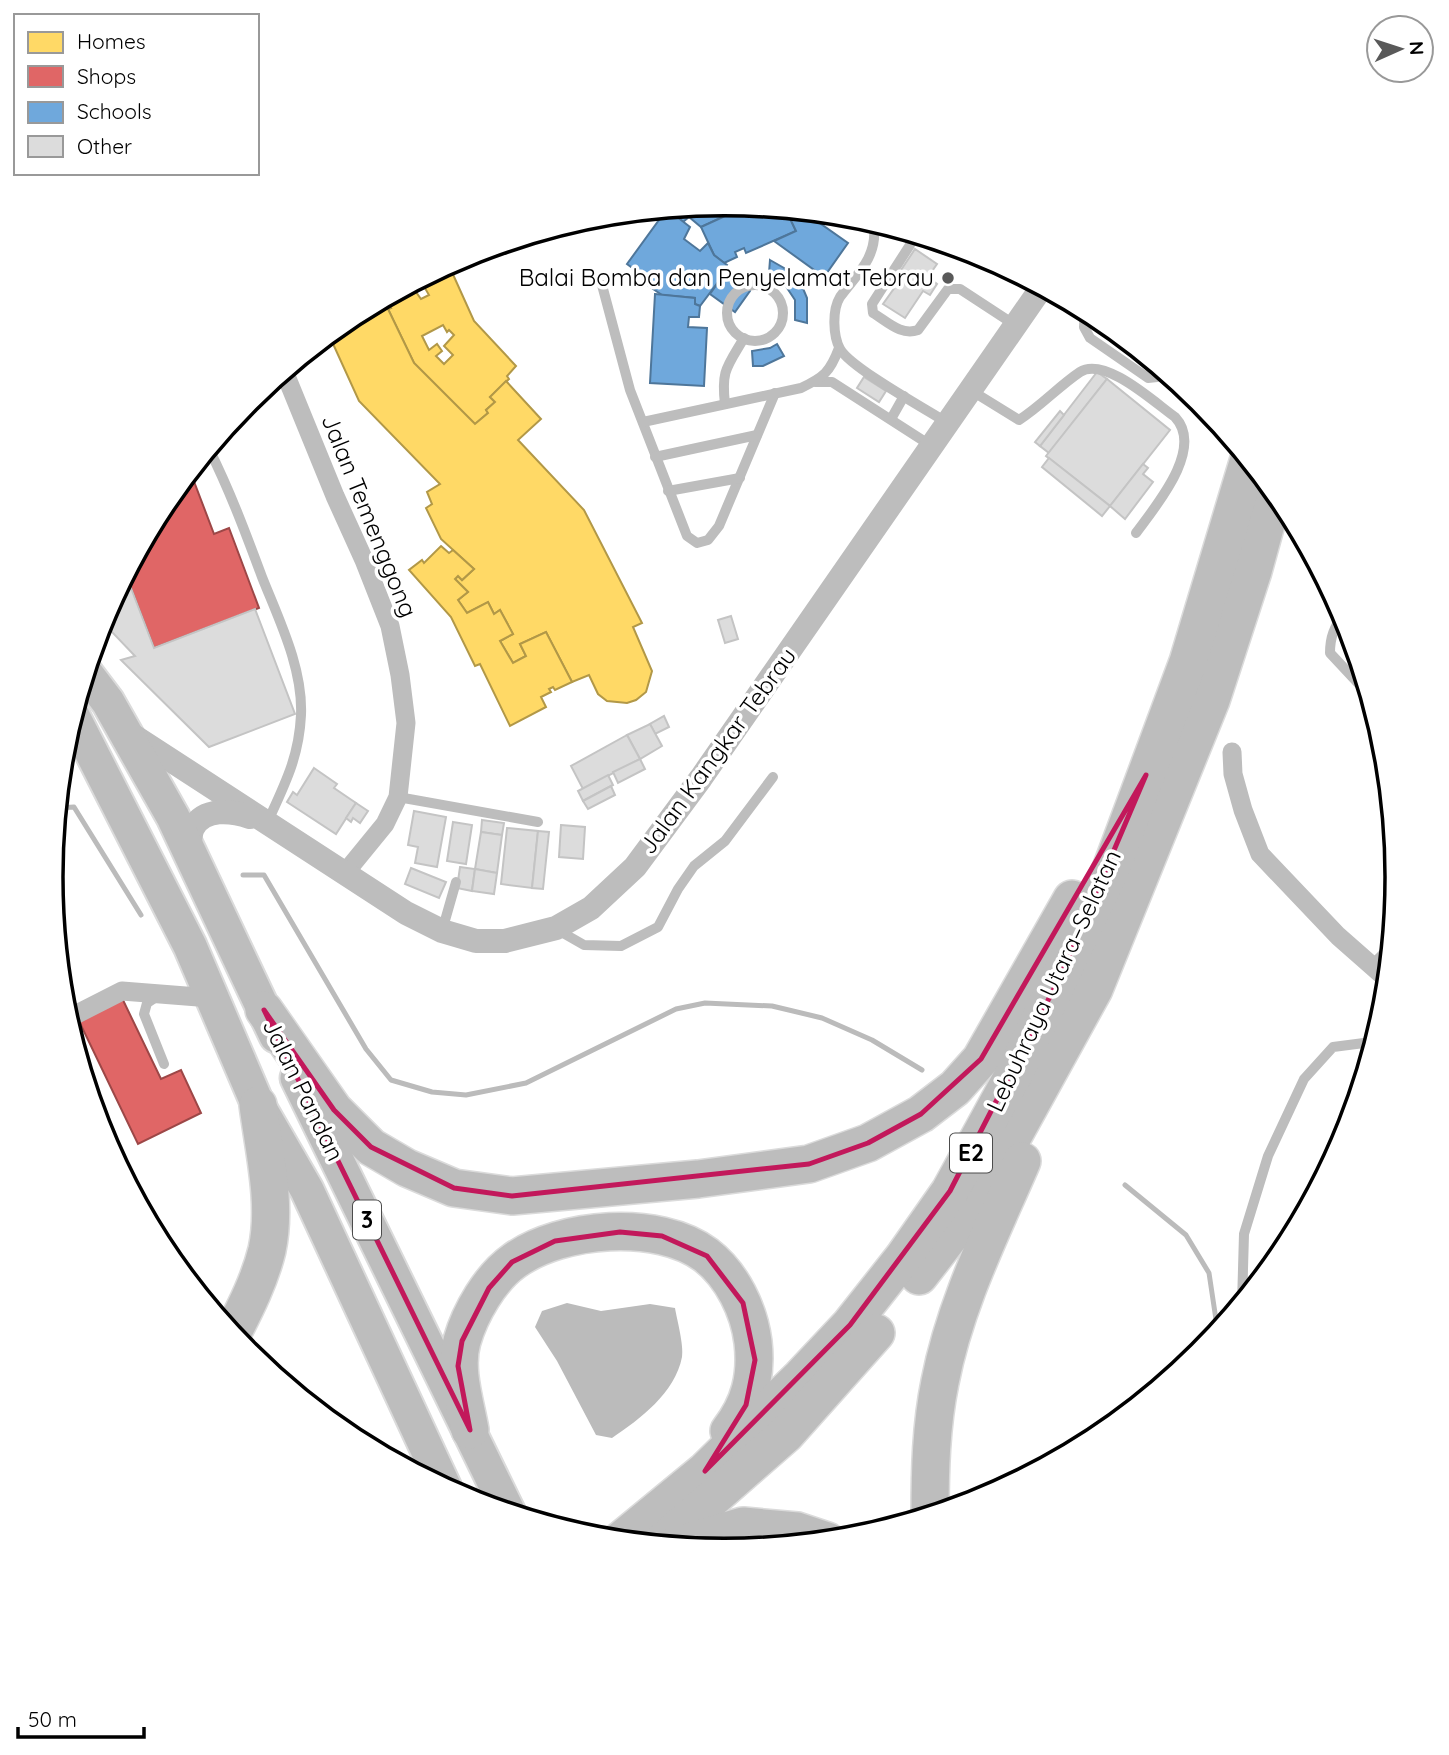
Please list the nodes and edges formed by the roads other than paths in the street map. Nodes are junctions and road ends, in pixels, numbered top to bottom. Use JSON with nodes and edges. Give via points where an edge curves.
{"nodes":[{"id":1,"x":874,"y":234,"type":"edge"},
{"id":2,"x":910,"y":245,"type":"dead end"},
{"id":3,"x":602,"y":285,"type":"dead end"},
{"id":4,"x":1037,"y":295,"type":"edge"},
{"id":5,"x":1084,"y":322,"type":"edge"},
{"id":6,"x":1015,"y":326,"type":"junction"},
{"id":7,"x":744,"y":338,"type":"junction"},
{"id":8,"x":839,"y":348,"type":"junction"},
{"id":9,"x":1156,"y":376,"type":"edge"},
{"id":10,"x":288,"y":380,"type":"edge"},
{"id":11,"x":815,"y":382,"type":"junction"},
{"id":12,"x":971,"y":390,"type":"junction"},
{"id":13,"x":775,"y":393,"type":"junction"},
{"id":14,"x":904,"y":396,"type":"junction"},
{"id":15,"x":725,"y":404,"type":"junction"},
{"id":16,"x":891,"y":419,"type":"junction"},
{"id":17,"x":643,"y":422,"type":"junction"},
{"id":18,"x":946,"y":422,"type":"junction"},
{"id":19,"x":757,"y":435,"type":"junction"},
{"id":20,"x":930,"y":445,"type":"junction"},
{"id":21,"x":655,"y":457,"type":"junction"},
{"id":22,"x":214,"y":458,"type":"edge"},
{"id":23,"x":1246,"y":471,"type":"edge"},
{"id":24,"x":740,"y":478,"type":"junction"},
{"id":25,"x":668,"y":491,"type":"junction"},
{"id":26,"x":1271,"y":505,"type":"edge"},
{"id":27,"x":1136,"y":533,"type":"dead end"},
{"id":28,"x":1336,"y":624,"type":"edge"},
{"id":29,"x":95,"y":677,"type":"edge"},
{"id":30,"x":1355,"y":680,"type":"edge"},
{"id":31,"x":93,"y":683,"type":"edge"},
{"id":32,"x":115,"y":715,"type":"junction"},
{"id":33,"x":79,"y":736,"type":"edge"},
{"id":34,"x":1232,"y":752,"type":"dead end"},
{"id":35,"x":1146,"y":775,"type":"junction"},
{"id":36,"x":773,"y":777,"type":"dead end"},
{"id":37,"x":398,"y":797,"type":"junction"},
{"id":38,"x":268,"y":822,"type":"junction"},
{"id":39,"x":538,"y":822,"type":"dead end"},
{"id":40,"x":189,"y":850,"type":"junction"},
{"id":41,"x":345,"y":873,"type":"junction"},
{"id":42,"x":456,"y":882,"type":"dead end"},
{"id":43,"x":556,"y":928,"type":"junction"},
{"id":44,"x":442,"y":931,"type":"junction"},
{"id":45,"x":1381,"y":956,"type":"edge"},
{"id":46,"x":1372,"y":965,"type":"junction"},
{"id":47,"x":1379,"y":971,"type":"edge"},
{"id":48,"x":1094,"y":989,"type":"junction"},
{"id":49,"x":161,"y":995,"type":"junction"},
{"id":50,"x":196,"y":996,"type":"junction"},
{"id":51,"x":264,"y":1010,"type":"junction"},
{"id":52,"x":78,"y":1014,"type":"edge"},
{"id":53,"x":1364,"y":1044,"type":"edge"},
{"id":54,"x":164,"y":1064,"type":"dead end"},
{"id":55,"x":258,"y":1105,"type":"junction"},
{"id":56,"x":1242,"y":1288,"type":"edge"},
{"id":57,"x":237,"y":1324,"type":"edge"},
{"id":58,"x":470,"y":1430,"type":"junction"},
{"id":59,"x":705,"y":1471,"type":"junction"},
{"id":60,"x":438,"y":1474,"type":"edge"},
{"id":61,"x":503,"y":1501,"type":"edge"},
{"id":62,"x":930,"y":1506,"type":"edge"},
{"id":63,"x":643,"y":1534,"type":"edge"},
{"id":64,"x":644,"y":1534,"type":"edge"},
{"id":65,"x":805,"y":1534,"type":"edge"},
{"id":66,"x":700,"y":1538,"type":"edge"}],
"edges":[{"from":1,"to":8,"type":"lane","via":[[869,259],[839,299],[834,315]]},
{"from":2,"to":6,"type":"lane","via":[[872,304],[873,313],[904,333],[914,332],[954,287]]},
{"from":3,"to":17,"type":"lane"},
{"from":4,"to":6,"type":"street","name":"Jalan Kangkar Tebrau"},
{"from":5,"to":9,"type":"lane","via":[[1090,338],[1148,377]]},
{"from":6,"to":12,"type":"street","name":"Jalan Kangkar Tebrau"},
{"from":7,"to":7,"type":"lane","via":[[729,323],[729,302],[744,287],[766,287],[781,302],[781,323],[766,338]]},
{"from":7,"to":15,"type":"lane","via":[[725,369]]},
{"from":8,"to":11,"type":"lane","via":[[831,369]]},
{"from":8,"to":14,"type":"lane","via":[[853,363]]},
{"from":10,"to":37,"type":"street","name":"Jalan Temenggong","via":[[390,626],[406,723]]},
{"from":11,"to":13,"type":"lane"},
{"from":11,"to":16,"type":"lane","via":[[832,382]]},
{"from":12,"to":18,"type":"street","name":"Jalan Kangkar Tebrau"},
{"from":12,"to":27,"type":"lane","via":[[1020,419],[1083,370],[1105,370],[1175,417],[1184,439],[1176,473]]},
{"from":13,"to":15,"type":"lane"},
{"from":13,"to":19,"type":"lane"},
{"from":14,"to":16,"type":"lane"},
{"from":14,"to":18,"type":"lane"},
{"from":15,"to":17,"type":"lane"},
{"from":16,"to":20,"type":"lane"},
{"from":17,"to":21,"type":"lane"},
{"from":18,"to":20,"type":"street","name":"Jalan Kangkar Tebrau"},
{"from":19,"to":21,"type":"lane"},
{"from":19,"to":24,"type":"lane"},
{"from":20,"to":43,"type":"street","name":"Jalan Kangkar Tebrau","via":[[635,867],[591,908]]},
{"from":21,"to":25,"type":"lane"},
{"from":22,"to":38,"type":"lane","via":[[288,643],[299,686],[301,715],[293,766]]},
{"from":23,"to":35,"type":"highway","name":"Lebuhraya Utara–Selatan","number":"E2","via":[[1188,662]]},
{"from":24,"to":25,"type":"lane"},
{"from":24,"to":25,"type":"lane","via":[[719,526],[708,540],[697,543],[687,536]]},
{"from":26,"to":48,"type":"highway","name":"Lebuhraya Utara–Selatan","number":"E2","via":[[1211,700]]},
{"from":28,"to":30,"type":"lane","via":[[1330,653]]},
{"from":29,"to":32,"type":"highway"},
{"from":31,"to":32,"type":"highway","name":"Jalan Pandan","number":"3"},
{"from":32,"to":38,"type":"street","name":"Jalan Kangkar Tebrau","via":[[159,755]]},
{"from":32,"to":40,"type":"highway","name":"Jalan Pandan","number":"3"},
{"from":33,"to":50,"type":"highway","name":"Jalan Pandan","number":"3","via":[[190,946]]},
{"from":34,"to":46,"type":"street","via":[[1243,810],[1261,854],[1309,907]]},
{"from":35,"to":51,"type":"highway","via":[[981,1059],[956,1088],[868,1143],[809,1164],[512,1196],[454,1188],[371,1147],[334,1110]]},
{"from":35,"to":59,"type":"highway","name":"Lebuhraya Utara–Selatan","number":"E2","via":[[1111,869],[1014,1074],[950,1191],[850,1325]]},
{"from":36,"to":43,"type":"lane","via":[[725,841],[694,866],[658,927],[621,946],[584,945]]},
{"from":37,"to":39,"type":"lane"},
{"from":37,"to":41,"type":"street","name":"Jalan Temenggong","via":[[385,824]]},
{"from":38,"to":40,"type":"street","name":"Jalan Kangkar Tebrau","via":[[215,812],[193,828]]},
{"from":38,"to":41,"type":"street","name":"Jalan Kangkar Tebrau"},
{"from":40,"to":51,"type":"highway","name":"Jalan Pandan","number":"3"},
{"from":41,"to":44,"type":"street","name":"Jalan Kangkar Tebrau"},
{"from":42,"to":44,"type":"lane"},
{"from":43,"to":44,"type":"street","name":"Jalan Kangkar Tebrau","via":[[505,941],[476,941]]},
{"from":45,"to":46,"type":"lane"},
{"from":46,"to":47,"type":"street"},
{"from":48,"to":62,"type":"highway","via":[[988,1235],[952,1337],[930,1450]]},
{"from":48,"to":64,"type":"highway","name":"Lebuhraya Utara–Selatan","number":"E2","via":[[968,1213],[877,1332],[786,1434]]},
{"from":49,"to":50,"type":"street"},
{"from":49,"to":52,"type":"street","via":[[120,992]]},
{"from":49,"to":54,"type":"lane","via":[[147,1003],[144,1014]]},
{"from":50,"to":55,"type":"highway","name":"Jalan Pandan","number":"3"},
{"from":51,"to":58,"type":"highway","name":"Jalan Pandan","number":"3"},
{"from":53,"to":56,"type":"lane","via":[[1333,1047],[1304,1079],[1268,1156],[1244,1234]]},
{"from":55,"to":57,"type":"highway","via":[[269,1198],[267,1247]]},
{"from":55,"to":60,"type":"highway","name":"Jalan Pandan","number":"3","via":[[307,1190]]},
{"from":58,"to":59,"type":"highway","via":[[458,1366],[462,1341],[489,1288],[512,1262],[555,1241],[589,1234],[662,1236],[707,1256],[743,1303],[751,1330],[755,1377],[751,1392]]},
{"from":58,"to":61,"type":"highway","name":"Jalan Pandan","number":"3"},
{"from":59,"to":63,"type":"highway","name":"Lebuhraya Utara–Selatan","number":"E2"},
{"from":65,"to":66,"type":"highway","via":[[743,1526]]}]}
